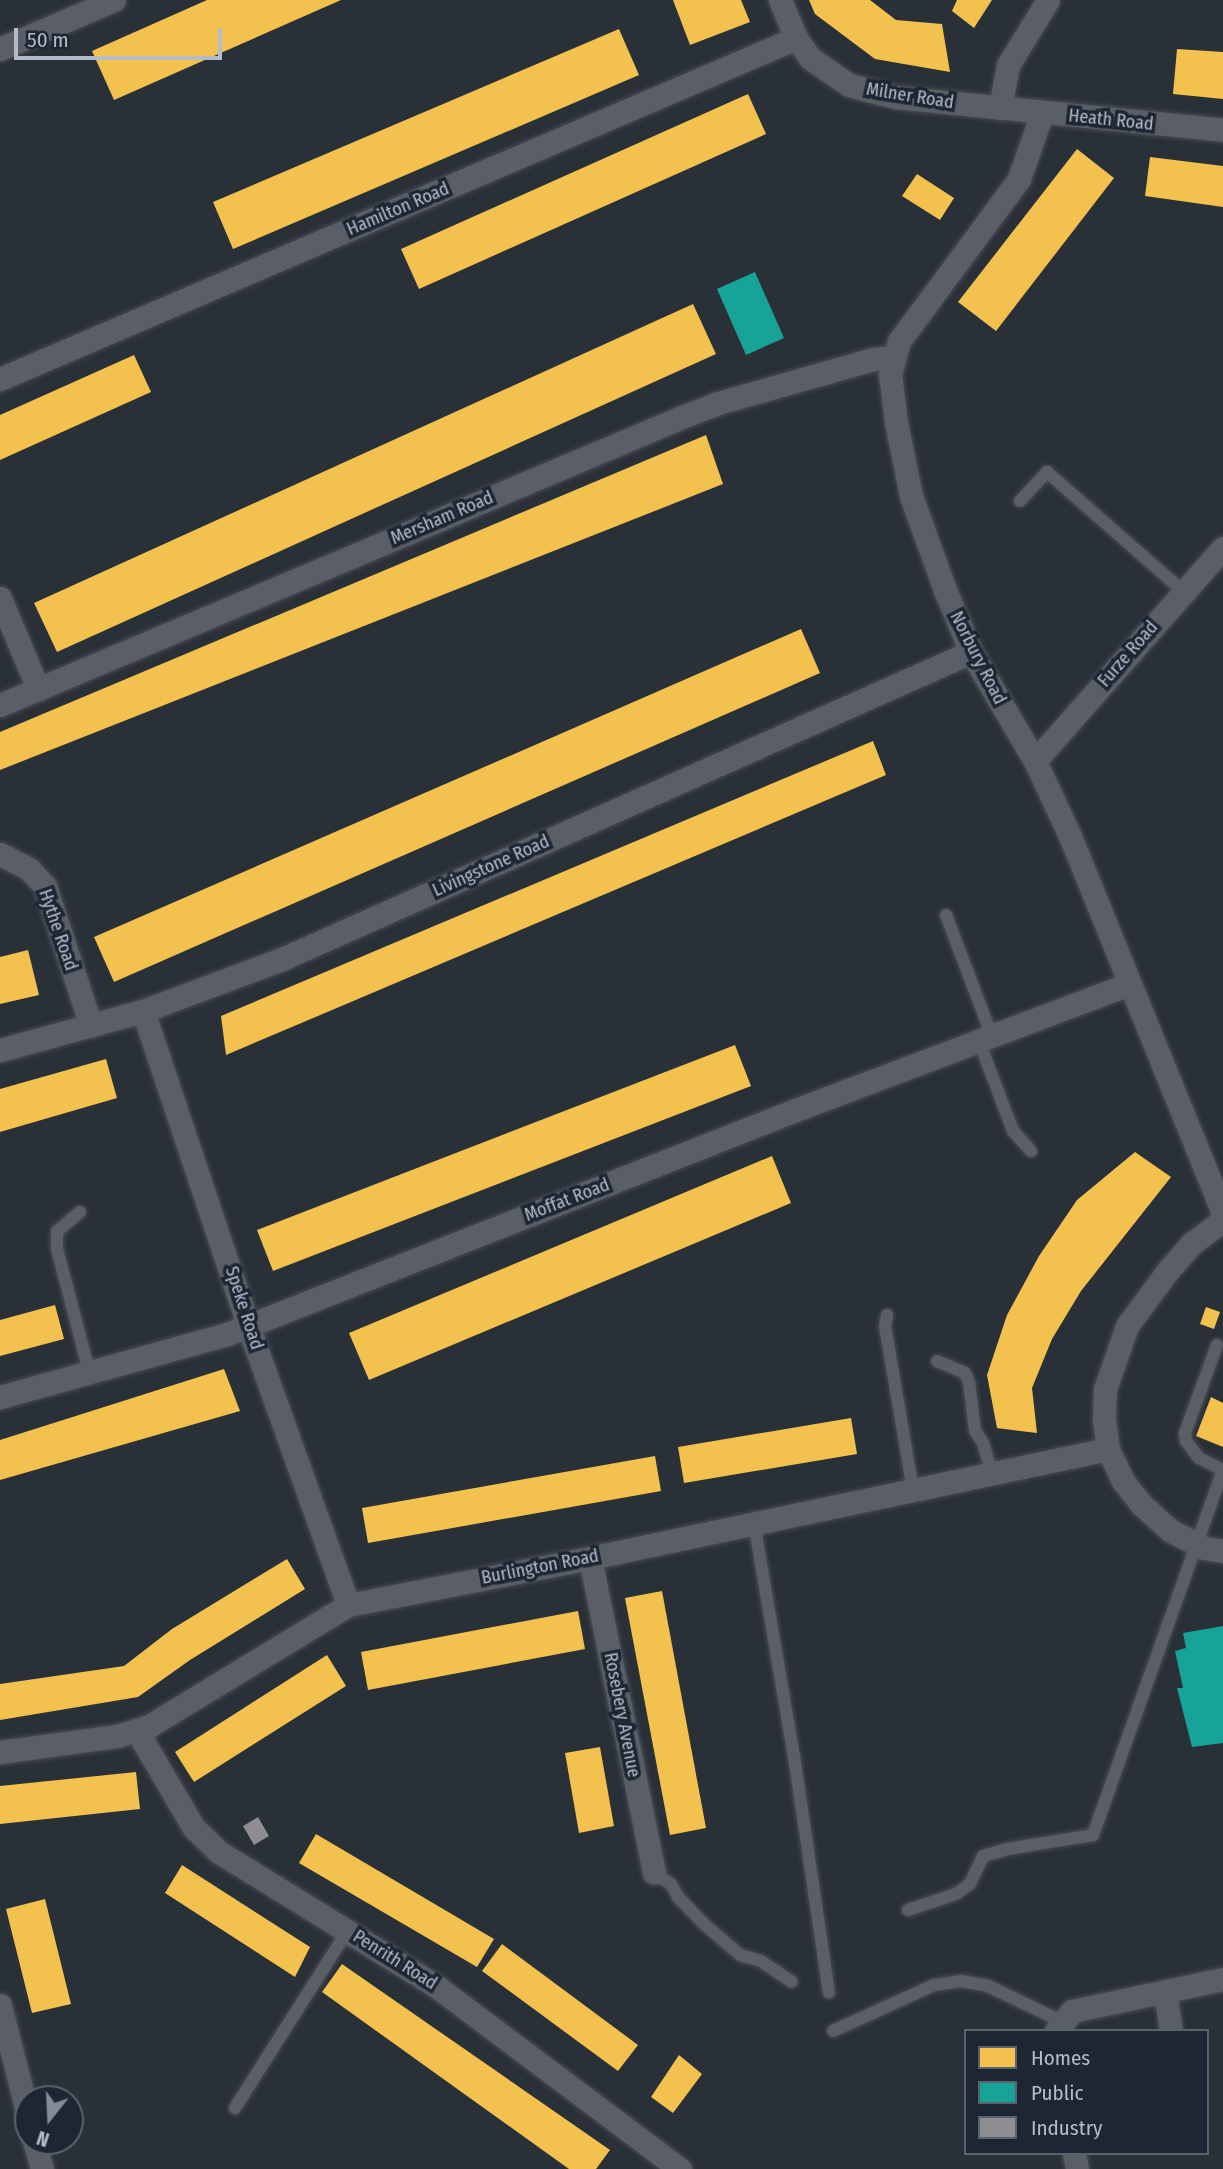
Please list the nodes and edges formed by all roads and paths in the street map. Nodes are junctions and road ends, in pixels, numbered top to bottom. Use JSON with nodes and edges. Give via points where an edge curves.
{"nodes":[{"id":1,"x":114,"y":0,"type":"edge"},
{"id":2,"x":780,"y":0,"type":"edge"},
{"id":3,"x":1048,"y":0,"type":"edge"},
{"id":4,"x":796,"y":38,"type":"junction"},
{"id":5,"x":0,"y":49,"type":"edge"},
{"id":6,"x":1000,"y":108,"type":"junction"},
{"id":7,"x":1042,"y":113,"type":"junction"},
{"id":8,"x":1223,"y":130,"type":"edge"},
{"id":9,"x":892,"y":356,"type":"junction"},
{"id":10,"x":0,"y":379,"type":"edge"},
{"id":11,"x":1020,"y":501,"type":"dead end"},
{"id":12,"x":1223,"y":548,"type":"edge"},
{"id":13,"x":1183,"y":591,"type":"junction"},
{"id":14,"x":0,"y":598,"type":"edge"},
{"id":15,"x":971,"y":652,"type":"junction"},
{"id":16,"x":38,"y":689,"type":"junction"},
{"id":17,"x":0,"y":705,"type":"edge"},
{"id":18,"x":1035,"y":761,"type":"junction"},
{"id":19,"x":0,"y":854,"type":"edge"},
{"id":20,"x":946,"y":915,"type":"dead end"},
{"id":21,"x":1129,"y":984,"type":"junction"},
{"id":22,"x":143,"y":1011,"type":"junction"},
{"id":23,"x":91,"y":1026,"type":"junction"},
{"id":24,"x":986,"y":1039,"type":"junction"},
{"id":25,"x":0,"y":1050,"type":"edge"},
{"id":26,"x":1031,"y":1152,"type":"dead end"},
{"id":27,"x":80,"y":1212,"type":"dead end"},
{"id":28,"x":1223,"y":1212,"type":"edge"},
{"id":29,"x":1223,"y":1220,"type":"edge"},
{"id":30,"x":887,"y":1315,"type":"dead end"},
{"id":31,"x":250,"y":1325,"type":"junction"},
{"id":32,"x":1217,"y":1345,"type":"dead end"},
{"id":33,"x":937,"y":1360,"type":"dead end"},
{"id":34,"x":89,"y":1371,"type":"junction"},
{"id":35,"x":0,"y":1397,"type":"edge"},
{"id":36,"x":1108,"y":1449,"type":"junction"},
{"id":37,"x":1223,"y":1470,"type":"edge"},
{"id":38,"x":992,"y":1473,"type":"junction"},
{"id":39,"x":913,"y":1490,"type":"junction"},
{"id":40,"x":754,"y":1523,"type":"junction"},
{"id":41,"x":1196,"y":1545,"type":"junction"},
{"id":42,"x":1223,"y":1551,"type":"edge"},
{"id":43,"x":590,"y":1558,"type":"junction"},
{"id":44,"x":348,"y":1605,"type":"junction"},
{"id":45,"x":137,"y":1731,"type":"junction"},
{"id":46,"x":0,"y":1752,"type":"edge"},
{"id":47,"x":654,"y":1873,"type":"joint"},
{"id":48,"x":908,"y":1910,"type":"dead end"},
{"id":49,"x":348,"y":1930,"type":"junction"},
{"id":50,"x":1223,"y":1979,"type":"edge"},
{"id":51,"x":792,"y":1982,"type":"dead end"},
{"id":52,"x":1166,"y":1991,"type":"junction"},
{"id":53,"x":829,"y":1992,"type":"dead end"},
{"id":54,"x":0,"y":2006,"type":"edge"},
{"id":55,"x":1059,"y":2026,"type":"edge"},
{"id":56,"x":1171,"y":2029,"type":"edge"},
{"id":57,"x":833,"y":2031,"type":"dead end"},
{"id":58,"x":20,"y":2085,"type":"edge"},
{"id":59,"x":235,"y":2108,"type":"dead end"},
{"id":60,"x":680,"y":2169,"type":"edge"}],
"edges":[{"from":1,"to":5,"type":"street"},
{"from":2,"to":4,"type":"street","name":"Milner Road"},
{"from":3,"to":6,"type":"street","via":[[1008,65]]},
{"from":4,"to":6,"type":"street","name":"Milner Road","via":[[810,58],[849,85],[895,97]]},
{"from":4,"to":10,"type":"street","name":"Hamilton Road"},
{"from":6,"to":7,"type":"street","name":"Heath Road"},
{"from":7,"to":8,"type":"street","name":"Heath Road"},
{"from":7,"to":9,"type":"street","name":"Norbury Road","via":[[1019,179],[907,326]]},
{"from":9,"to":15,"type":"street","name":"Norbury Road","via":[[892,392],[911,496]]},
{"from":9,"to":16,"type":"street","name":"Mersham Road","via":[[682,417]]},
{"from":11,"to":13,"type":"lane","via":[[1047,472]]},
{"from":12,"to":13,"type":"street","name":"Furze Road"},
{"from":13,"to":18,"type":"street","name":"Furze Road"},
{"from":14,"to":16,"type":"street"},
{"from":15,"to":18,"type":"street","name":"Norbury Road"},
{"from":15,"to":22,"type":"street","name":"Livingstone Road","via":[[282,959]]},
{"from":16,"to":17,"type":"street","name":"Mersham Road"},
{"from":18,"to":21,"type":"street","name":"Norbury Road"},
{"from":19,"to":23,"type":"street","name":"Hythe Road","via":[[29,869],[45,886]]},
{"from":20,"to":24,"type":"lane"},
{"from":21,"to":24,"type":"street","name":"Moffat Road"},
{"from":21,"to":28,"type":"street","name":"Norbury Road"},
{"from":22,"to":23,"type":"street","name":"Livingstone Road"},
{"from":22,"to":31,"type":"street","name":"Speke Road"},
{"from":23,"to":25,"type":"street","name":"Livingstone Road"},
{"from":24,"to":26,"type":"lane","via":[[1013,1131]]},
{"from":24,"to":31,"type":"street","name":"Moffat Road"},
{"from":27,"to":34,"type":"lane","via":[[57,1230],[57,1250]]},
{"from":29,"to":36,"type":"street","via":[[1177,1260],[1127,1326],[1105,1389]]},
{"from":30,"to":39,"type":"lane","via":[[891,1367]]},
{"from":31,"to":34,"type":"street","name":"Moffat Road"},
{"from":31,"to":44,"type":"street","name":"Speke Road"},
{"from":32,"to":37,"type":"lane","via":[[1185,1433],[1199,1458]]},
{"from":33,"to":38,"type":"lane","via":[[965,1373],[975,1431]]},
{"from":34,"to":35,"type":"street","name":"Moffat Road"},
{"from":36,"to":38,"type":"street","name":"Burlington Road"},
{"from":36,"to":41,"type":"street","via":[[1142,1505],[1171,1531]]},
{"from":37,"to":41,"type":"lane"},
{"from":38,"to":39,"type":"street","name":"Burlington Road"},
{"from":39,"to":40,"type":"street","name":"Burlington Road"},
{"from":40,"to":43,"type":"street","name":"Burlington Road"},
{"from":40,"to":53,"type":"lane"},
{"from":41,"to":42,"type":"street"},
{"from":41,"to":48,"type":"lane","via":[[1093,1835],[983,1856],[970,1884]]},
{"from":43,"to":44,"type":"street","name":"Burlington Road"},
{"from":43,"to":47,"type":"street","name":"Rosebery Avenue"},
{"from":44,"to":45,"type":"street","name":"Burlington Road"},
{"from":45,"to":46,"type":"street","name":"Burlington Road"},
{"from":45,"to":49,"type":"street","name":"Penrith Road","via":[[186,1817],[206,1840]]},
{"from":47,"to":51,"type":"lane","via":[[671,1884],[687,1906],[740,1955],[761,1961]]},
{"from":49,"to":59,"type":"lane"},
{"from":49,"to":60,"type":"street","name":"Penrith Road","via":[[486,2020]]},
{"from":50,"to":52,"type":"street"},
{"from":52,"to":55,"type":"street","via":[[1072,2011]]},
{"from":52,"to":56,"type":"street"},
{"from":54,"to":58,"type":"street"},
{"from":55,"to":57,"type":"lane","via":[[988,1986],[961,1981],[934,1985]]}]}
